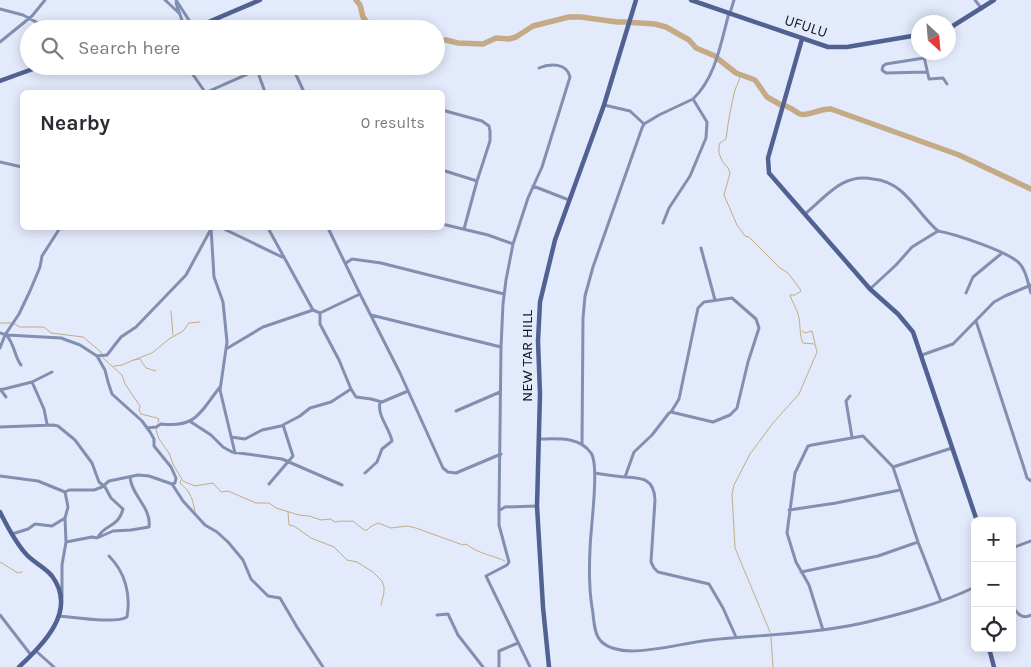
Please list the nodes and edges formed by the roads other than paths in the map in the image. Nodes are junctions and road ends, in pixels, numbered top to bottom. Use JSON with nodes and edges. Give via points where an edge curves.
{"nodes":[{"id":1,"x":45,"y":0,"type":"edge"},
{"id":2,"x":165,"y":0,"type":"edge"},
{"id":3,"x":176,"y":0,"type":"edge"},
{"id":4,"x":260,"y":0,"type":"edge"},
{"id":5,"x":636,"y":0,"type":"edge"},
{"id":6,"x":691,"y":0,"type":"edge"},
{"id":7,"x":734,"y":0,"type":"edge"},
{"id":8,"x":975,"y":0,"type":"edge"},
{"id":9,"x":994,"y":0,"type":"edge"},
{"id":10,"x":982,"y":9,"type":"junction"},
{"id":11,"x":0,"y":10,"type":"edge"},
{"id":12,"x":729,"y":13,"type":"junction"},
{"id":13,"x":180,"y":14,"type":"junction"},
{"id":14,"x":28,"y":18,"type":"junction"},
{"id":15,"x":26,"y":20,"type":"edge"},
{"id":16,"x":31,"y":20,"type":"edge"},
{"id":17,"x":182,"y":20,"type":"edge"},
{"id":18,"x":188,"y":20,"type":"edge"},
{"id":19,"x":212,"y":20,"type":"edge"},
{"id":20,"x":956,"y":24,"type":"edge"},
{"id":21,"x":20,"y":25,"type":"edge"},
{"id":22,"x":911,"y":36,"type":"edge"},
{"id":23,"x":802,"y":39,"type":"junction"},
{"id":24,"x":0,"y":42,"type":"edge"},
{"id":25,"x":913,"y":60,"type":"edge"},
{"id":26,"x":924,"y":60,"type":"edge"},
{"id":27,"x":539,"y":68,"type":"dead end"},
{"id":28,"x":927,"y":72,"type":"junction"},
{"id":29,"x":20,"y":74,"type":"edge"},
{"id":30,"x":194,"y":75,"type":"edge"},
{"id":31,"x":245,"y":75,"type":"edge"},
{"id":32,"x":259,"y":75,"type":"edge"},
{"id":33,"x":296,"y":75,"type":"edge"},
{"id":34,"x":0,"y":82,"type":"edge"},
{"id":35,"x":947,"y":84,"type":"dead end"},
{"id":36,"x":205,"y":90,"type":"edge"},
{"id":37,"x":211,"y":90,"type":"edge"},
{"id":38,"x":264,"y":90,"type":"edge"},
{"id":39,"x":303,"y":90,"type":"edge"},
{"id":40,"x":693,"y":99,"type":"junction"},
{"id":41,"x":604,"y":105,"type":"junction"},
{"id":42,"x":445,"y":111,"type":"edge"},
{"id":43,"x":644,"y":124,"type":"junction"},
{"id":44,"x":0,"y":162,"type":"edge"},
{"id":45,"x":20,"y":167,"type":"edge"},
{"id":46,"x":445,"y":171,"type":"edge"},
{"id":47,"x":476,"y":181,"type":"junction"},
{"id":48,"x":533,"y":186,"type":"junction"},
{"id":49,"x":569,"y":200,"type":"junction"},
{"id":50,"x":804,"y":215,"type":"junction"},
{"id":51,"x":663,"y":223,"type":"dead end"},
{"id":52,"x":445,"y":225,"type":"edge"},
{"id":53,"x":464,"y":229,"type":"junction"},
{"id":54,"x":59,"y":230,"type":"edge"},
{"id":55,"x":210,"y":230,"type":"edge"},
{"id":56,"x":211,"y":230,"type":"edge"},
{"id":57,"x":226,"y":230,"type":"edge"},
{"id":58,"x":269,"y":230,"type":"edge"},
{"id":59,"x":331,"y":230,"type":"edge"},
{"id":60,"x":938,"y":231,"type":"junction"},
{"id":61,"x":513,"y":244,"type":"junction"},
{"id":62,"x":701,"y":248,"type":"dead end"},
{"id":63,"x":1002,"y":253,"type":"junction"},
{"id":64,"x":283,"y":257,"type":"junction"},
{"id":65,"x":346,"y":263,"type":"junction"},
{"id":66,"x":1030,"y":286,"type":"edge"},
{"id":67,"x":870,"y":289,"type":"junction"},
{"id":68,"x":966,"y":293,"type":"dead end"},
{"id":69,"x":1031,"y":293,"type":"edge"},
{"id":70,"x":360,"y":294,"type":"junction"},
{"id":71,"x":504,"y":294,"type":"junction"},
{"id":72,"x":715,"y":300,"type":"junction"},
{"id":73,"x":313,"y":310,"type":"junction"},
{"id":74,"x":320,"y":313,"type":"junction"},
{"id":75,"x":371,"y":315,"type":"junction"},
{"id":76,"x":976,"y":321,"type":"junction"},
{"id":77,"x":0,"y":333,"type":"edge"},
{"id":78,"x":6,"y":335,"type":"junction"},
{"id":79,"x":501,"y":347,"type":"junction"},
{"id":80,"x":0,"y":348,"type":"edge"},
{"id":81,"x":226,"y":349,"type":"junction"},
{"id":82,"x":922,"y":355,"type":"junction"},
{"id":83,"x":97,"y":356,"type":"junction"},
{"id":84,"x":20,"y":364,"type":"dead end"},
{"id":85,"x":52,"y":372,"type":"dead end"},
{"id":86,"x":32,"y":382,"type":"junction"},
{"id":87,"x":220,"y":387,"type":"junction"},
{"id":88,"x":0,"y":389,"type":"edge"},
{"id":89,"x":351,"y":389,"type":"junction"},
{"id":90,"x":408,"y":391,"type":"junction"},
{"id":91,"x":500,"y":392,"type":"junction"},
{"id":92,"x":850,"y":396,"type":"dead end"},
{"id":93,"x":6,"y":397,"type":"dead end"},
{"id":94,"x":380,"y":402,"type":"junction"},
{"id":95,"x":456,"y":411,"type":"dead end"},
{"id":96,"x":671,"y":412,"type":"junction"},
{"id":97,"x":191,"y":422,"type":"junction"},
{"id":98,"x":47,"y":424,"type":"junction"},
{"id":99,"x":283,"y":425,"type":"junction"},
{"id":100,"x":0,"y":427,"type":"edge"},
{"id":101,"x":147,"y":428,"type":"junction"},
{"id":102,"x":231,"y":437,"type":"junction"},
{"id":103,"x":852,"y":437,"type":"junction"},
{"id":104,"x":539,"y":439,"type":"junction"},
{"id":105,"x":582,"y":444,"type":"junction"},
{"id":106,"x":952,"y":448,"type":"junction"},
{"id":107,"x":235,"y":453,"type":"junction"},
{"id":108,"x":293,"y":453,"type":"junction"},
{"id":109,"x":501,"y":454,"type":"junction"},
{"id":110,"x":290,"y":462,"type":"junction"},
{"id":111,"x":299,"y":466,"type":"junction"},
{"id":112,"x":893,"y":467,"type":"junction"},
{"id":113,"x":365,"y":473,"type":"dead end"},
{"id":114,"x":595,"y":474,"type":"junction"},
{"id":115,"x":0,"y":476,"type":"edge"},
{"id":116,"x":130,"y":477,"type":"junction"},
{"id":117,"x":625,"y":477,"type":"junction"},
{"id":118,"x":1031,"y":481,"type":"edge"},
{"id":119,"x":172,"y":484,"type":"junction"},
{"id":120,"x":270,"y":484,"type":"dead end"},
{"id":121,"x":103,"y":485,"type":"junction"},
{"id":122,"x":342,"y":485,"type":"dead end"},
{"id":123,"x":900,"y":490,"type":"junction"},
{"id":124,"x":64,"y":492,"type":"junction"},
{"id":125,"x":537,"y":506,"type":"junction"},
{"id":126,"x":499,"y":510,"type":"junction"},
{"id":127,"x":789,"y":510,"type":"junction"},
{"id":128,"x":0,"y":512,"type":"edge"},
{"id":129,"x":976,"y":517,"type":"edge"},
{"id":130,"x":65,"y":518,"type":"junction"},
{"id":131,"x":12,"y":534,"type":"junction"},
{"id":132,"x":98,"y":538,"type":"junction"},
{"id":133,"x":1031,"y":541,"type":"edge"},
{"id":134,"x":66,"y":542,"type":"junction"},
{"id":135,"x":918,"y":542,"type":"junction"},
{"id":136,"x":1016,"y":547,"type":"edge"},
{"id":137,"x":109,"y":556,"type":"dead end"},
{"id":138,"x":801,"y":572,"type":"junction"},
{"id":139,"x":971,"y":589,"type":"edge"},
{"id":140,"x":62,"y":598,"type":"junction"},
{"id":141,"x":941,"y":601,"type":"junction"},
{"id":142,"x":1013,"y":607,"type":"edge"},
{"id":143,"x":0,"y":615,"type":"edge"},
{"id":144,"x":437,"y":615,"type":"dead end"},
{"id":145,"x":1031,"y":615,"type":"edge"},
{"id":146,"x":59,"y":616,"type":"junction"},
{"id":147,"x":823,"y":630,"type":"junction"},
{"id":148,"x":736,"y":638,"type":"junction"},
{"id":149,"x":518,"y":643,"type":"junction"},
{"id":150,"x":36,"y":650,"type":"junction"},
{"id":151,"x":991,"y":652,"type":"edge"},
{"id":152,"x":31,"y":655,"type":"junction"},
{"id":153,"x":549,"y":659,"type":"junction"},
{"id":154,"x":19,"y":667,"type":"edge"},
{"id":155,"x":54,"y":667,"type":"edge"},
{"id":156,"x":324,"y":667,"type":"edge"},
{"id":157,"x":483,"y":667,"type":"edge"},
{"id":158,"x":499,"y":667,"type":"edge"},
{"id":159,"x":530,"y":667,"type":"edge"},
{"id":160,"x":544,"y":667,"type":"edge"},
{"id":161,"x":549,"y":667,"type":"edge"},
{"id":162,"x":994,"y":667,"type":"edge"}],
"edges":[{"from":1,"to":14,"type":"street"},
{"from":2,"to":13,"type":"street"},
{"from":3,"to":13,"type":"street"},
{"from":3,"to":18,"type":"street"},
{"from":4,"to":19,"type":"street"},
{"from":5,"to":41,"type":"street","name":"NEW TAR HILL"},
{"from":6,"to":12,"type":"street","name":"UFULU"},
{"from":7,"to":12,"type":"street"},
{"from":8,"to":10,"type":"street"},
{"from":9,"to":10,"type":"street"},
{"from":10,"to":20,"type":"street"},
{"from":11,"to":14,"type":"street"},
{"from":12,"to":23,"type":"street","name":"UFULU"},
{"from":12,"to":40,"type":"street","via":[[718,56]]},
{"from":13,"to":17,"type":"street"},
{"from":14,"to":15,"type":"street"},
{"from":14,"to":16,"type":"street"},
{"from":21,"to":24,"type":"street"},
{"from":22,"to":23,"type":"street","name":"UFULU","via":[[838,47]]},
{"from":23,"to":50,"type":"street","via":[[767,166],[770,175]]},
{"from":25,"to":28,"type":"street","via":[[884,65],[882,70],[886,73]]},
{"from":26,"to":28,"type":"street"},
{"from":27,"to":48,"type":"street","via":[[559,66],[570,77],[542,168]]},
{"from":28,"to":35,"type":"street","via":[[930,79],[943,78]]},
{"from":29,"to":34,"type":"street"},
{"from":30,"to":36,"type":"street"},
{"from":31,"to":37,"type":"street"},
{"from":32,"to":38,"type":"street"},
{"from":33,"to":39,"type":"street"},
{"from":40,"to":43,"type":"street"},
{"from":40,"to":51,"type":"street","via":[[707,122],[706,138],[690,176]]},
{"from":41,"to":43,"type":"street","via":[[630,111]]},
{"from":41,"to":49,"type":"street","name":"NEW TAR HILL"},
{"from":42,"to":47,"type":"street","via":[[478,119],[489,126],[490,141]]},
{"from":43,"to":105,"type":"street","via":[[585,297]]},
{"from":44,"to":45,"type":"street"},
{"from":46,"to":47,"type":"street"},
{"from":47,"to":53,"type":"street"},
{"from":48,"to":49,"type":"street"},
{"from":48,"to":61,"type":"street"},
{"from":49,"to":104,"type":"street","name":"NEW TAR HILL","via":[[551,253],[540,302]]},
{"from":50,"to":60,"type":"street","via":[[841,183],[863,177],[884,181],[899,189]]},
{"from":50,"to":67,"type":"street"},
{"from":52,"to":53,"type":"street"},
{"from":53,"to":61,"type":"street"},
{"from":54,"to":78,"type":"street","via":[[42,256],[19,314]]},
{"from":55,"to":83,"type":"street","via":[[186,275],[136,327],[121,337],[107,355]]},
{"from":56,"to":81,"type":"street","via":[[214,277],[223,302]]},
{"from":57,"to":64,"type":"street"},
{"from":58,"to":64,"type":"street"},
{"from":59,"to":65,"type":"street"},
{"from":60,"to":63,"type":"street"},
{"from":60,"to":67,"type":"street","via":[[912,247]]},
{"from":61,"to":71,"type":"street"},
{"from":62,"to":72,"type":"street"},
{"from":63,"to":66,"type":"street","via":[[1022,266]]},
{"from":63,"to":68,"type":"street","via":[[974,277]]},
{"from":64,"to":73,"type":"street"},
{"from":65,"to":70,"type":"street"},
{"from":65,"to":71,"type":"street","via":[[352,259],[381,264]]},
{"from":66,"to":69,"type":"street"},
{"from":66,"to":76,"type":"street","via":[[999,299]]},
{"from":67,"to":82,"type":"street","via":[[910,328]]},
{"from":70,"to":74,"type":"street"},
{"from":70,"to":75,"type":"street"},
{"from":71,"to":79,"type":"street"},
{"from":72,"to":96,"type":"street","via":[[704,302],[698,308],[679,399]]},
{"from":72,"to":96,"type":"street","via":[[732,298],[759,325],[737,408],[730,415],[713,422]]},
{"from":73,"to":74,"type":"street"},
{"from":73,"to":81,"type":"street","via":[[263,327]]},
{"from":74,"to":89,"type":"street","via":[[320,324]]},
{"from":75,"to":79,"type":"street"},
{"from":75,"to":90,"type":"street"},
{"from":76,"to":82,"type":"street","via":[[953,344]]},
{"from":76,"to":118,"type":"street","via":[[1027,478]]},
{"from":77,"to":78,"type":"street"},
{"from":78,"to":80,"type":"street"},
{"from":78,"to":83,"type":"street","via":[[61,338]]},
{"from":78,"to":84,"type":"street"},
{"from":79,"to":91,"type":"street"},
{"from":81,"to":87,"type":"street"},
{"from":82,"to":106,"type":"street"},
{"from":83,"to":101,"type":"street","via":[[112,394]]},
{"from":85,"to":86,"type":"street"},
{"from":86,"to":88,"type":"street"},
{"from":86,"to":98,"type":"street"},
{"from":87,"to":97,"type":"street"},
{"from":87,"to":102,"type":"street"},
{"from":88,"to":93,"type":"street"},
{"from":89,"to":94,"type":"street","via":[[358,398]]},
{"from":89,"to":99,"type":"street"},
{"from":90,"to":94,"type":"street"},
{"from":90,"to":109,"type":"street","via":[[443,468],[448,472],[456,473]]},
{"from":91,"to":95,"type":"street"},
{"from":91,"to":109,"type":"street"},
{"from":92,"to":103,"type":"street","via":[[846,401]]},
{"from":94,"to":113,"type":"street","via":[[382,419],[392,440]]},
{"from":96,"to":117,"type":"street","via":[[634,452]]},
{"from":97,"to":101,"type":"street"},
{"from":97,"to":107,"type":"street"},
{"from":98,"to":100,"type":"street"},
{"from":98,"to":121,"type":"street","via":[[58,426],[75,440]]},
{"from":99,"to":102,"type":"street","via":[[262,430],[245,439]]},
{"from":99,"to":108,"type":"street"},
{"from":101,"to":119,"type":"street","via":[[154,438],[154,446],[175,474]]},
{"from":102,"to":107,"type":"street"},
{"from":103,"to":112,"type":"street","via":[[864,436]]},
{"from":103,"to":127,"type":"street","via":[[808,446],[795,473]]},
{"from":104,"to":105,"type":"street"},
{"from":104,"to":125,"type":"street","name":"NEW TAR HILL"},
{"from":105,"to":114,"type":"street","via":[[594,457]]},
{"from":106,"to":112,"type":"street"},
{"from":106,"to":129,"type":"street"},
{"from":107,"to":110,"type":"street"},
{"from":108,"to":110,"type":"street"},
{"from":108,"to":111,"type":"street"},
{"from":109,"to":126,"type":"street"},
{"from":110,"to":111,"type":"street"},
{"from":110,"to":120,"type":"street"},
{"from":111,"to":122,"type":"street"},
{"from":112,"to":123,"type":"street"},
{"from":114,"to":117,"type":"street"},
{"from":114,"to":148,"type":"street","via":[[589,578],[600,640],[613,648],[630,651]]},
{"from":115,"to":124,"type":"street","via":[[38,481]]},
{"from":116,"to":119,"type":"street","via":[[149,476]]},
{"from":116,"to":121,"type":"street"},
{"from":116,"to":132,"type":"street","via":[[150,526],[113,531]]},
{"from":117,"to":148,"type":"street","via":[[640,477],[655,492],[651,562],[655,570],[709,584]]},
{"from":119,"to":156,"type":"street","via":[[183,502],[205,525],[228,542],[243,560],[251,579],[268,596],[280,598]]},
{"from":121,"to":124,"type":"street","via":[[91,490]]},
{"from":121,"to":132,"type":"street","via":[[123,512],[116,523]]},
{"from":123,"to":127,"type":"street"},
{"from":123,"to":135,"type":"street"},
{"from":124,"to":130,"type":"street","via":[[68,507]]},
{"from":125,"to":126,"type":"street"},
{"from":125,"to":153,"type":"street","name":"NEW TAR HILL"},
{"from":126,"to":149,"type":"street","via":[[509,562],[486,576]]},
{"from":127,"to":138,"type":"street","via":[[787,533]]},
{"from":128,"to":131,"type":"street"},
{"from":130,"to":131,"type":"street","via":[[52,526],[35,524]]},
{"from":130,"to":134,"type":"street"},
{"from":131,"to":140,"type":"street","via":[[28,556],[52,577]]},
{"from":132,"to":134,"type":"street"},
{"from":133,"to":136,"type":"street"},
{"from":134,"to":140,"type":"street","via":[[62,562]]},
{"from":135,"to":138,"type":"street","via":[[878,556]]},
{"from":135,"to":141,"type":"street"},
{"from":137,"to":146,"type":"street","via":[[119,567],[126,586],[127,616],[124,619],[107,619]]},
{"from":138,"to":147,"type":"street","via":[[809,585]]},
{"from":139,"to":141,"type":"street"},
{"from":140,"to":146,"type":"street"},
{"from":141,"to":147,"type":"street","via":[[863,623]]},
{"from":142,"to":145,"type":"street","via":[[1023,617]]},
{"from":143,"to":152,"type":"street"},
{"from":144,"to":157,"type":"street","via":[[448,614],[458,635]]},
{"from":146,"to":150,"type":"street"},
{"from":147,"to":148,"type":"street"},
{"from":149,"to":158,"type":"street","via":[[498,652]]},
{"from":149,"to":159,"type":"street"},
{"from":150,"to":152,"type":"street"},
{"from":150,"to":155,"type":"street"},
{"from":151,"to":162,"type":"street"},
{"from":152,"to":154,"type":"street"},
{"from":153,"to":160,"type":"street"},
{"from":153,"to":161,"type":"street","name":"NEW TAR HILL"}]}
